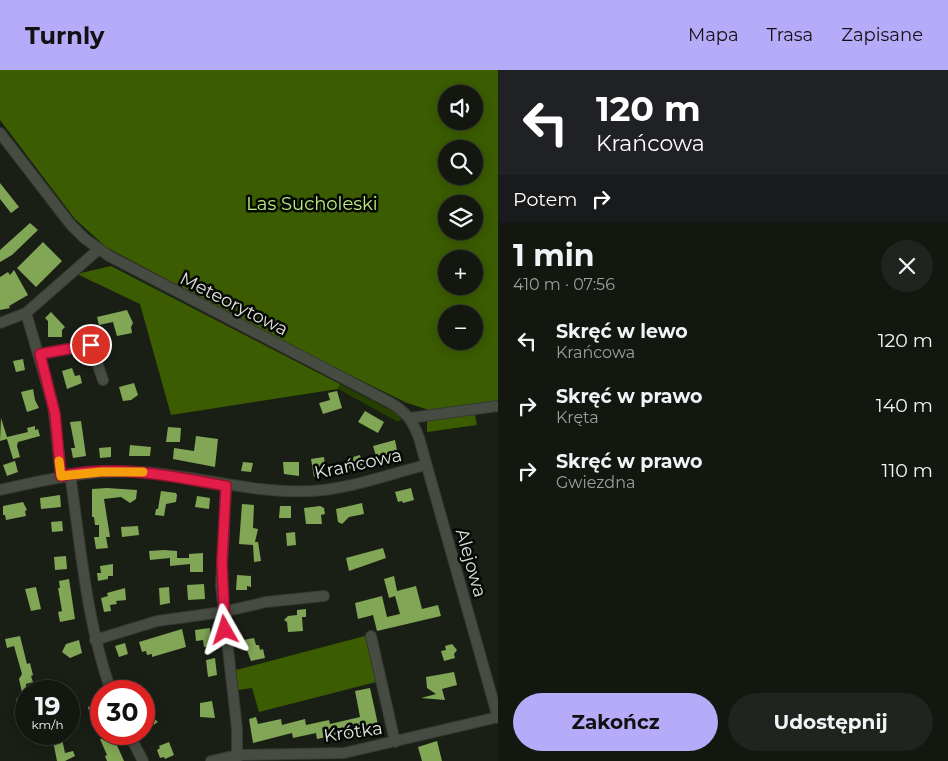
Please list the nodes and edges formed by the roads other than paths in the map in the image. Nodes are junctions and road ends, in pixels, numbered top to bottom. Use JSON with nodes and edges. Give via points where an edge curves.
{"nodes":[{"id":1,"x":0,"y":133,"type":"edge"},
{"id":2,"x":99,"y":250,"type":"junction"},
{"id":3,"x":26,"y":313,"type":"junction"},
{"id":4,"x":0,"y":323,"type":"edge"},
{"id":5,"x":40,"y":354,"type":"junction"},
{"id":6,"x":103,"y":380,"type":"dead end"},
{"id":7,"x":498,"y":406,"type":"edge"},
{"id":8,"x":410,"y":418,"type":"junction"},
{"id":9,"x":426,"y":465,"type":"junction"},
{"id":10,"x":66,"y":475,"type":"junction"},
{"id":11,"x":226,"y":486,"type":"junction"},
{"id":12,"x":0,"y":490,"type":"edge"},
{"id":13,"x":324,"y":596,"type":"dead end"},
{"id":14,"x":223,"y":612,"type":"junction"},
{"id":15,"x":371,"y":636,"type":"dead end"},
{"id":16,"x":95,"y":640,"type":"junction"},
{"id":17,"x":108,"y":680,"type":"edge"},
{"id":18,"x":498,"y":717,"type":"edge"},
{"id":19,"x":395,"y":742,"type":"junction"},
{"id":20,"x":135,"y":745,"type":"edge"},
{"id":21,"x":237,"y":758,"type":"edge"},
{"id":22,"x":143,"y":761,"type":"edge"},
{"id":23,"x":211,"y":761,"type":"edge"}],
"edges":[{"from":1,"to":2,"type":"street","name":"Meteorytowa","via":[[71,224]]},
{"from":2,"to":3,"type":"street"},
{"from":2,"to":8,"type":"street","name":"Meteorytowa","via":[[390,403]]},
{"from":3,"to":4,"type":"street"},
{"from":3,"to":5,"type":"street"},
{"from":5,"to":6,"type":"street","via":[[91,345]]},
{"from":5,"to":10,"type":"street"},
{"from":7,"to":8,"type":"street"},
{"from":8,"to":9,"type":"street","name":"Alejowa"},
{"from":9,"to":11,"type":"street","name":"Krańcowa","via":[[312,491]]},
{"from":9,"to":18,"type":"street","name":"Alejowa"},
{"from":10,"to":11,"type":"street","name":"Krańcowa","via":[[143,472]]},
{"from":10,"to":12,"type":"street","name":"Krańcowa"},
{"from":10,"to":16,"type":"street"},
{"from":11,"to":14,"type":"street"},
{"from":13,"to":14,"type":"street","via":[[266,602]]},
{"from":14,"to":16,"type":"street","via":[[158,621]]},
{"from":14,"to":21,"type":"street","via":[[235,701]]},
{"from":15,"to":19,"type":"street"},
{"from":16,"to":17,"type":"street"},
{"from":18,"to":19,"type":"street","name":"Krótka"},
{"from":19,"to":21,"type":"street","name":"Krótka","via":[[344,753]]},
{"from":20,"to":22,"type":"street"},
{"from":21,"to":23,"type":"street","name":"Krótka"}]}
